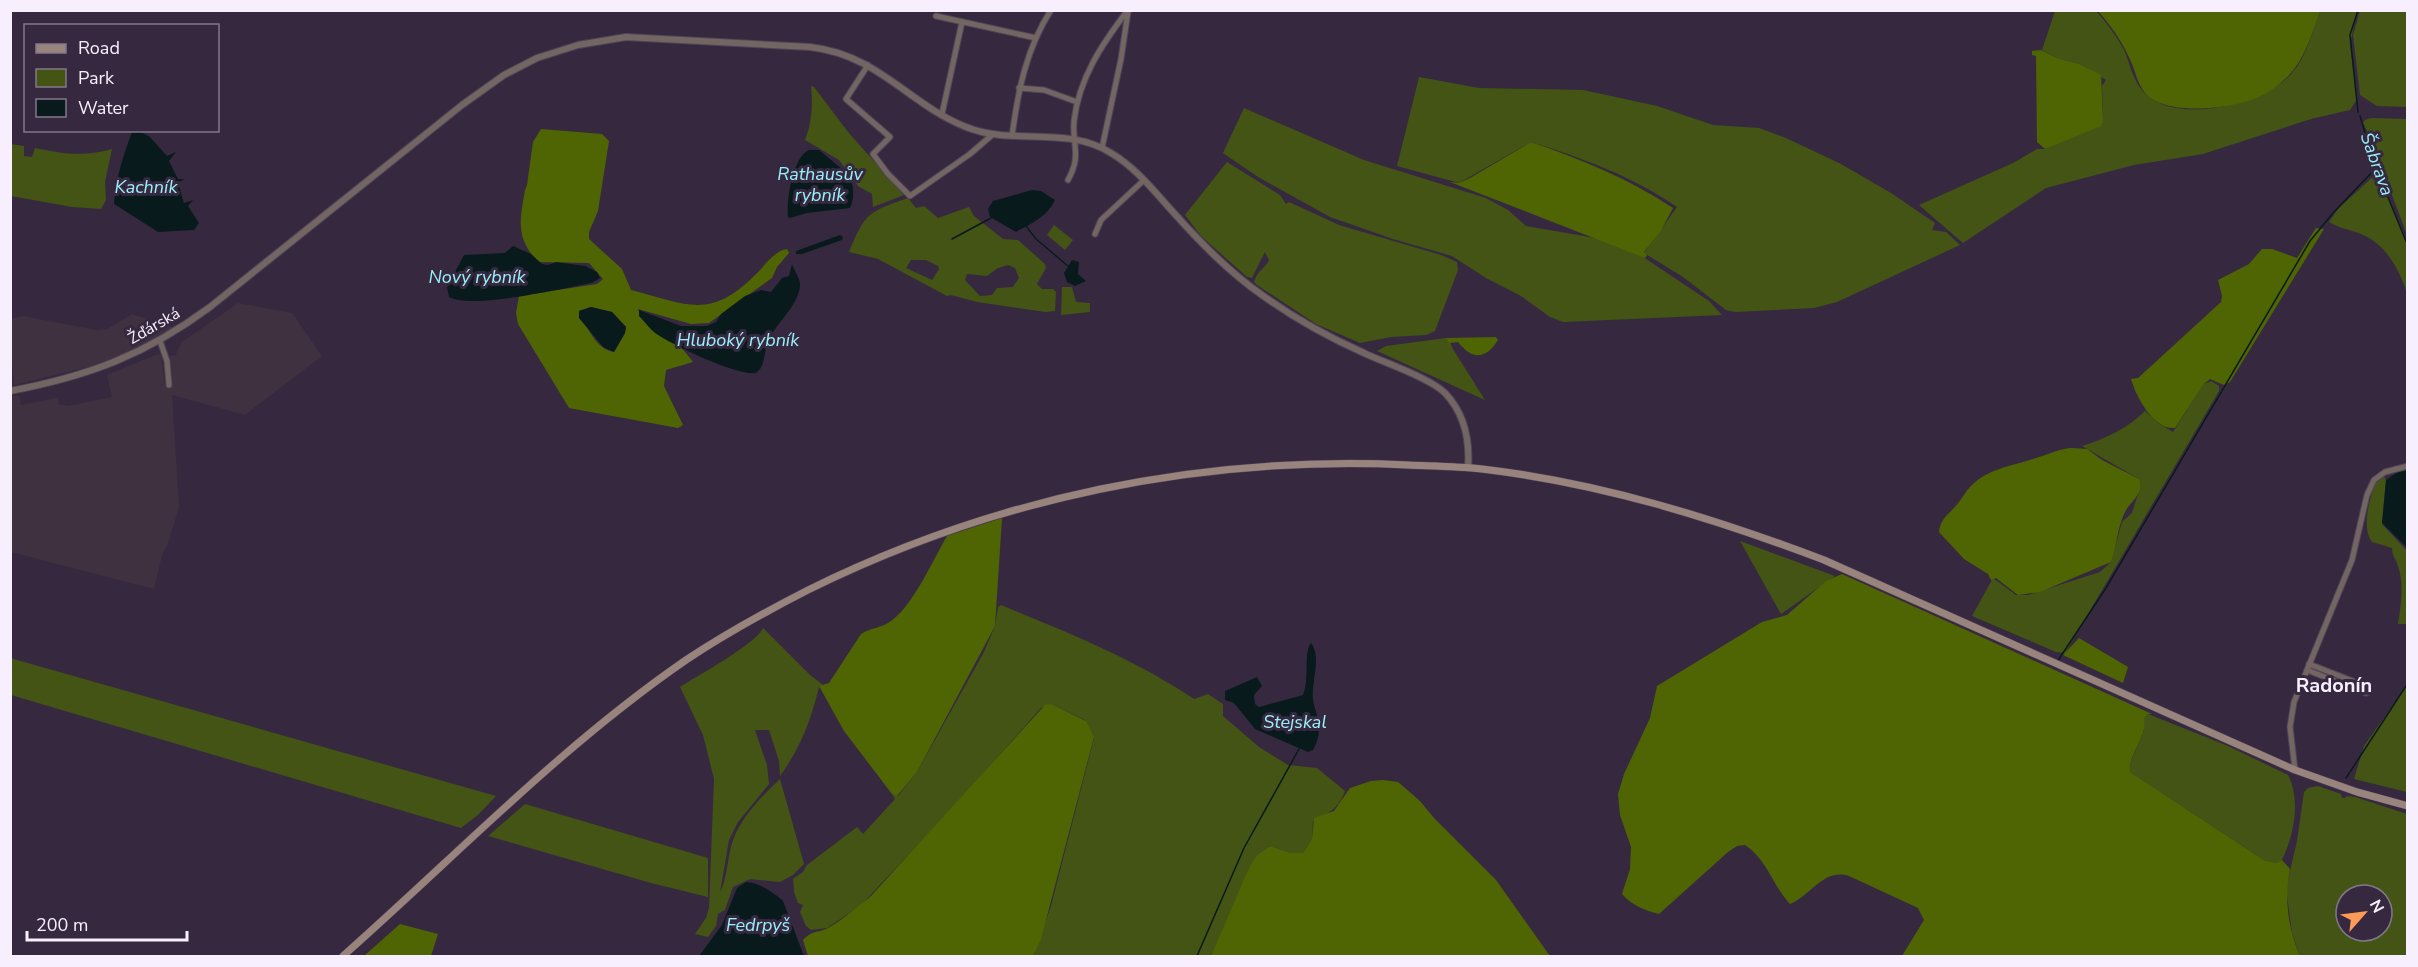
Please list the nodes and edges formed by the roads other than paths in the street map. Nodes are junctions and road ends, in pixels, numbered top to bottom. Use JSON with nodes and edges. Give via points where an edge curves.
{"nodes":[{"id":1,"x":1051,"y":10,"type":"edge"},
{"id":2,"x":1128,"y":10,"type":"edge"},
{"id":3,"x":936,"y":16,"type":"dead end"},
{"id":4,"x":962,"y":22,"type":"junction"},
{"id":5,"x":1036,"y":38,"type":"junction"},
{"id":6,"x":868,"y":65,"type":"junction"},
{"id":7,"x":1019,"y":88,"type":"junction"},
{"id":8,"x":1077,"y":102,"type":"junction"},
{"id":9,"x":942,"y":114,"type":"junction"},
{"id":10,"x":992,"y":135,"type":"junction"},
{"id":11,"x":1011,"y":136,"type":"junction"},
{"id":12,"x":1075,"y":139,"type":"junction"},
{"id":13,"x":1102,"y":147,"type":"junction"},
{"id":14,"x":1068,"y":180,"type":"dead end"},
{"id":15,"x":1144,"y":180,"type":"junction"},
{"id":16,"x":1095,"y":234,"type":"dead end"},
{"id":17,"x":160,"y":341,"type":"junction"},
{"id":18,"x":169,"y":385,"type":"dead end"},
{"id":19,"x":10,"y":391,"type":"edge"},
{"id":20,"x":2408,"y":466,"type":"edge"},
{"id":21,"x":1468,"y":468,"type":"junction"},
{"id":22,"x":2308,"y":667,"type":"junction"},
{"id":23,"x":2295,"y":770,"type":"junction"},
{"id":24,"x":2408,"y":806,"type":"edge"},
{"id":25,"x":343,"y":957,"type":"edge"}],
"edges":[{"from":1,"to":5,"type":"street"},
{"from":2,"to":8,"type":"street","via":[[1093,62]]},
{"from":2,"to":13,"type":"street"},
{"from":3,"to":4,"type":"street"},
{"from":4,"to":5,"type":"street"},
{"from":4,"to":9,"type":"street"},
{"from":5,"to":7,"type":"street"},
{"from":6,"to":9,"type":"street","name":"Žďárská"},
{"from":6,"to":10,"type":"street","via":[[846,99],[890,137],[873,154],[910,196]]},
{"from":6,"to":17,"type":"street","name":"Žďárská","via":[[824,49],[626,37],[601,40],[519,66],[483,89],[210,307]]},
{"from":7,"to":8,"type":"street","via":[[1044,90]]},
{"from":7,"to":11,"type":"street"},
{"from":8,"to":12,"type":"street"},
{"from":9,"to":10,"type":"street","name":"Žďárská","via":[[964,127]]},
{"from":10,"to":11,"type":"street","name":"Žďárská"},
{"from":11,"to":12,"type":"street","name":"Žďárská"},
{"from":12,"to":13,"type":"street","name":"Žďárská"},
{"from":12,"to":14,"type":"street","via":[[1076,165]]},
{"from":13,"to":15,"type":"street","name":"Žďárská"},
{"from":15,"to":16,"type":"street","via":[[1101,220]]},
{"from":15,"to":21,"type":"street","name":"Žďárská","via":[[1215,256],[1262,295],[1336,340],[1438,387],[1463,421],[1469,445]]},
{"from":17,"to":18,"type":"street"},
{"from":17,"to":19,"type":"street","name":"Žďárská","via":[[83,375]]},
{"from":20,"to":22,"type":"street","via":[[2385,472],[2374,480],[2352,560]]},
{"from":21,"to":23,"type":"main road","via":[[1611,491],[1745,530],[1824,560]]},
{"from":21,"to":25,"type":"main road","via":[[1336,462],[1187,474],[1091,489],[996,515],[893,551],[742,625],[639,694],[534,780]]},
{"from":22,"to":22,"type":"street","via":[[2366,693],[2370,692],[2368,687]]},
{"from":22,"to":23,"type":"street","via":[[2290,720]]},
{"from":23,"to":24,"type":"main road"}]}
